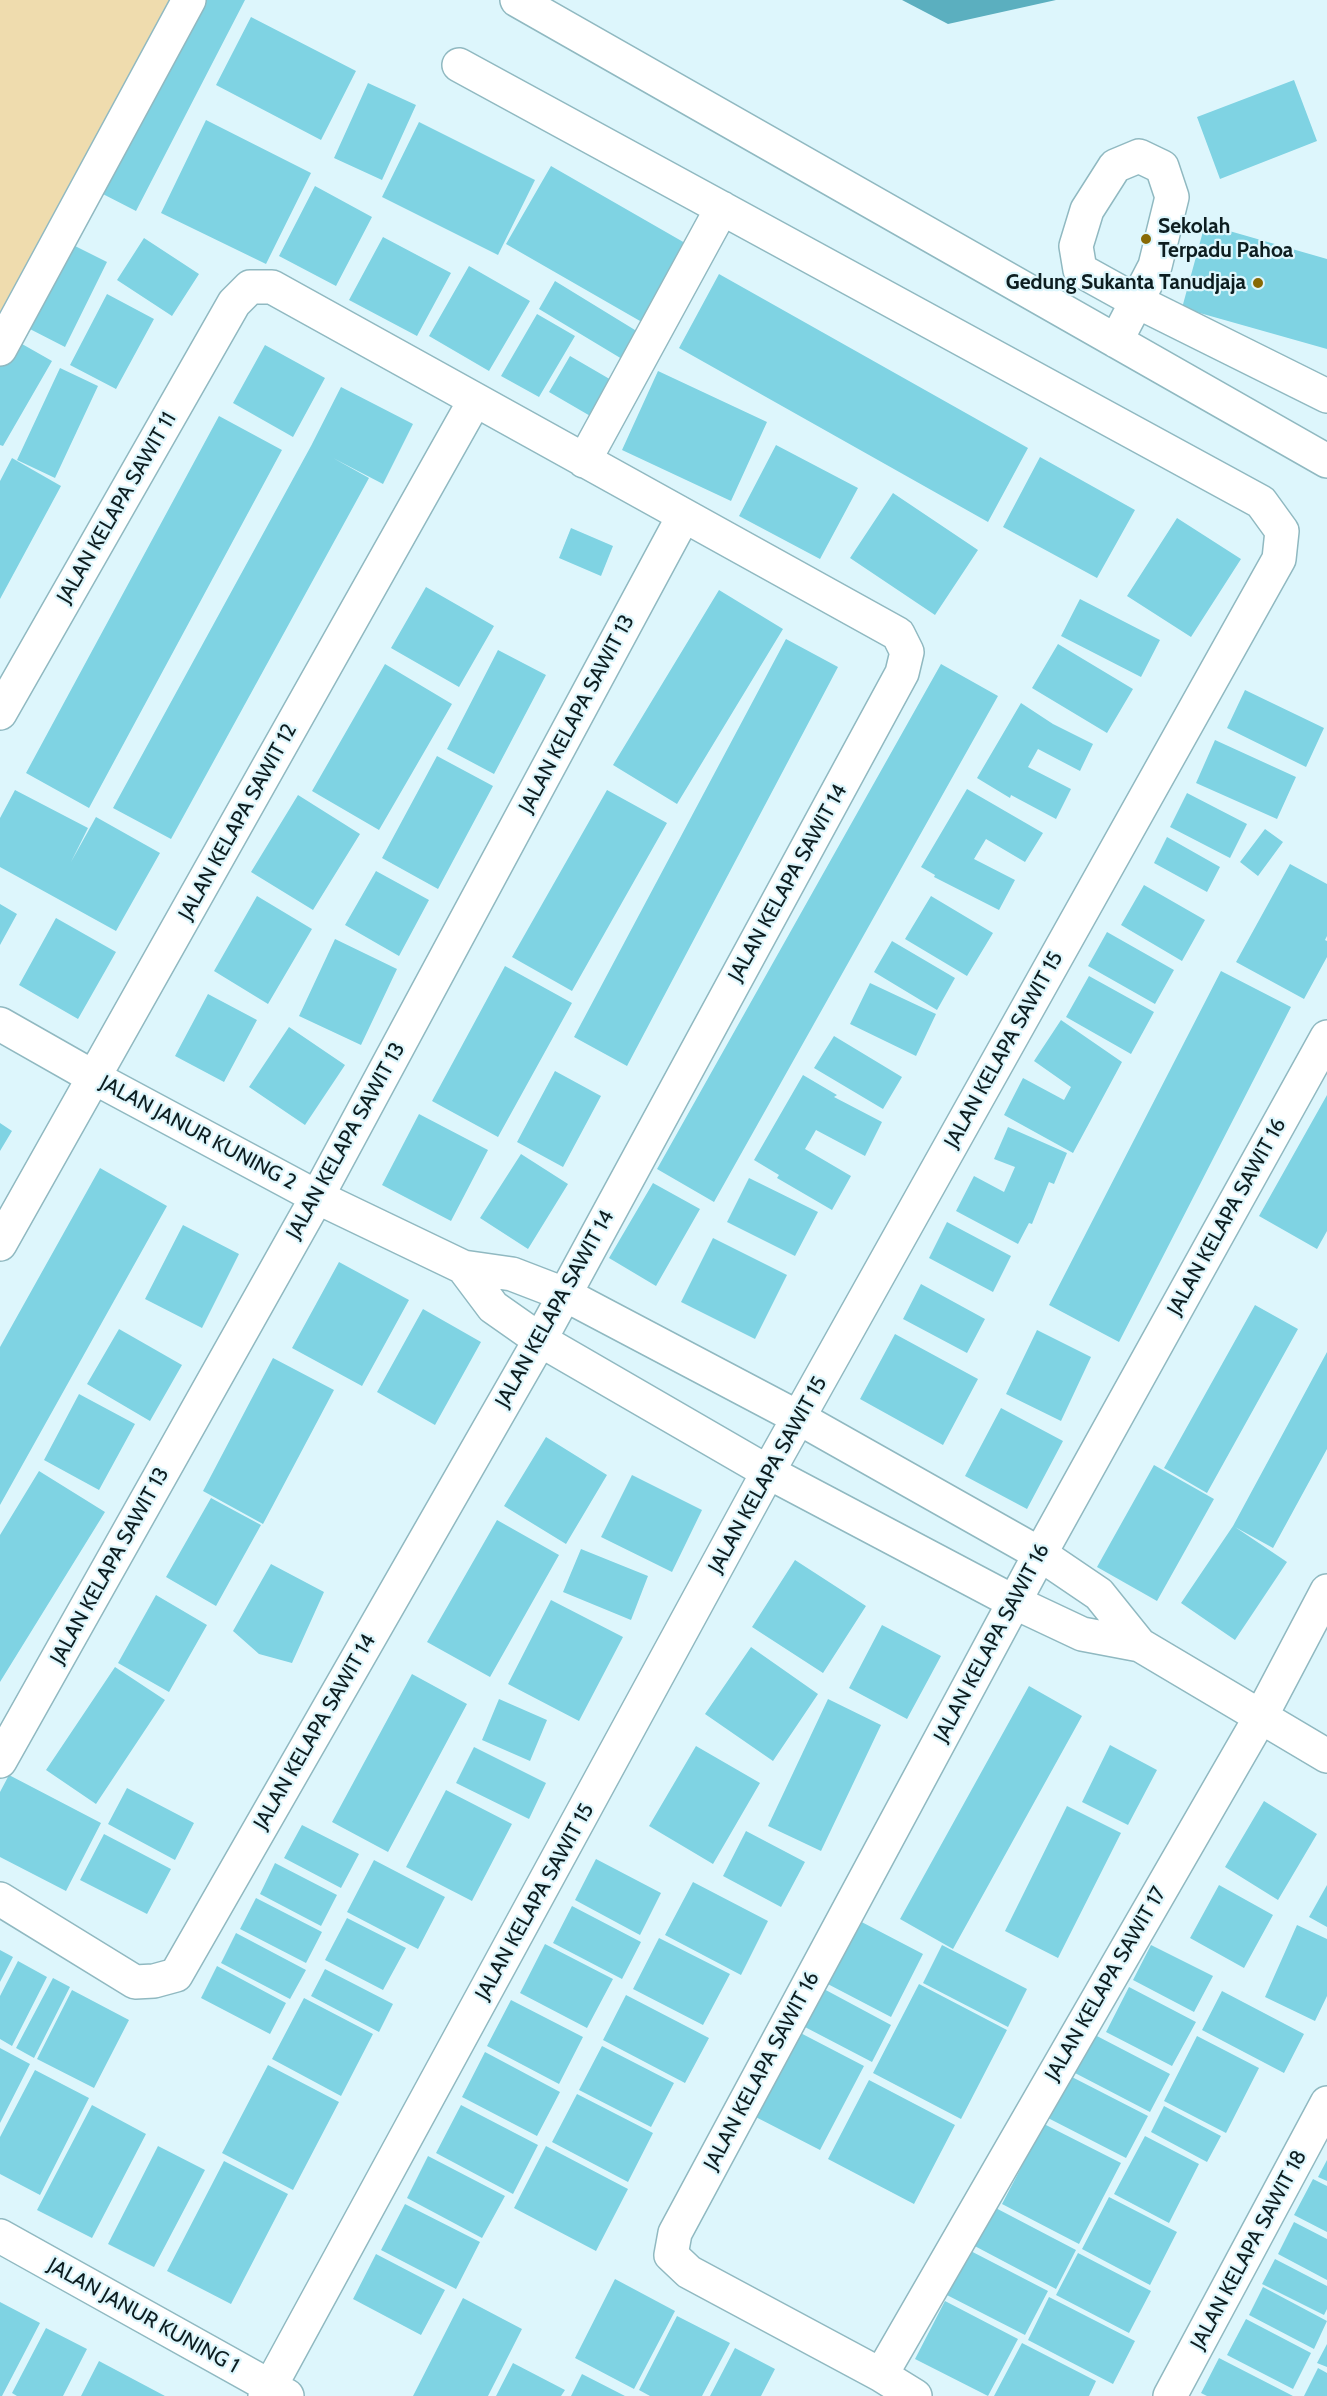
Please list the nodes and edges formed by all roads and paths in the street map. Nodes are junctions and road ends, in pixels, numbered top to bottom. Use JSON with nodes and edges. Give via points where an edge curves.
{"nodes":[{"id":1,"x":189,"y":0,"type":"edge"},
{"id":2,"x":517,"y":0,"type":"edge"},
{"id":3,"x":459,"y":64,"type":"dead end"},
{"id":4,"x":722,"y":208,"type":"junction"},
{"id":5,"x":1116,"y":341,"type":"junction"},
{"id":6,"x":0,"y":349,"type":"edge"},
{"id":7,"x":1327,"y":396,"type":"edge"},
{"id":8,"x":475,"y":400,"type":"junction"},
{"id":9,"x":584,"y":461,"type":"junction"},
{"id":10,"x":1327,"y":461,"type":"edge"},
{"id":11,"x":683,"y":517,"type":"junction"},
{"id":12,"x":0,"y":713,"type":"edge"},
{"id":13,"x":0,"y":1024,"type":"edge"},
{"id":14,"x":1327,"y":1037,"type":"edge"},
{"id":15,"x":95,"y":1078,"type":"junction"},
{"id":16,"x":317,"y":1197,"type":"junction"},
{"id":17,"x":0,"y":1244,"type":"edge"},
{"id":18,"x":463,"y":1267,"type":"junction"},
{"id":19,"x":564,"y":1294,"type":"junction"},
{"id":20,"x":540,"y":1340,"type":"junction"},
{"id":21,"x":799,"y":1418,"type":"junction"},
{"id":22,"x":768,"y":1472,"type":"junction"},
{"id":23,"x":1040,"y":1554,"type":"junction"},
{"id":24,"x":1327,"y":1591,"type":"edge"},
{"id":25,"x":1014,"y":1602,"type":"junction"},
{"id":26,"x":1140,"y":1645,"type":"junction"},
{"id":27,"x":1260,"y":1718,"type":"junction"},
{"id":28,"x":1327,"y":1756,"type":"edge"},
{"id":29,"x":0,"y":1761,"type":"edge"},
{"id":30,"x":0,"y":1899,"type":"edge"},
{"id":31,"x":1327,"y":2103,"type":"edge"},
{"id":32,"x":0,"y":2236,"type":"edge"},
{"id":33,"x":881,"y":2375,"type":"junction"},
{"id":34,"x":274,"y":2393,"type":"edge"},
{"id":35,"x":915,"y":2396,"type":"edge"},
{"id":36,"x":1170,"y":2396,"type":"edge"}],
"edges":[{"from":1,"to":6,"type":"street"},
{"from":2,"to":5,"type":"street"},
{"from":3,"to":4,"type":"street"},
{"from":4,"to":9,"type":"street"},
{"from":4,"to":21,"type":"street","name":"JALAN KELAPA SAWIT 15","via":[[1261,502],[1282,531],[1279,559]]},
{"from":5,"to":7,"type":"street","via":[[1136,301]]},
{"from":5,"to":10,"type":"street"},
{"from":8,"to":9,"type":"street"},
{"from":8,"to":12,"type":"street","name":"JALAN KELAPA SAWIT 11","via":[[272,287],[250,287],[234,303]]},
{"from":8,"to":15,"type":"street","name":"JALAN KELAPA SAWIT 12"},
{"from":9,"to":11,"type":"street"},
{"from":11,"to":16,"type":"street","name":"JALAN KELAPA SAWIT 13"},
{"from":11,"to":19,"type":"street","name":"JALAN KELAPA SAWIT 14","via":[[898,634],[907,652],[902,673]]},
{"from":13,"to":15,"type":"street","name":"JALAN JANUR KUNING 2"},
{"from":14,"to":23,"type":"street","name":"JALAN KELAPA SAWIT 16"},
{"from":15,"to":16,"type":"street","name":"JALAN JANUR KUNING 2"},
{"from":15,"to":17,"type":"street","name":"JALAN KELAPA SAWIT 12"},
{"from":16,"to":18,"type":"street","name":"JALAN JANUR KUNING 2"},
{"from":16,"to":29,"type":"street","name":"JALAN KELAPA SAWIT 13"},
{"from":18,"to":19,"type":"street","name":"JALAN JANUR KUNING 2","via":[[512,1274]]},
{"from":18,"to":20,"type":"street","name":"JALAN JANUR KUNING 2","via":[[493,1307]]},
{"from":19,"to":20,"type":"street","name":"JALAN KELAPA SAWIT 14"},
{"from":19,"to":21,"type":"street","name":"JALAN JANUR KUNING 2"},
{"from":20,"to":22,"type":"street","name":"JALAN JANUR KUNING 2"},
{"from":20,"to":30,"type":"street","name":"JALAN KELAPA SAWIT 14","via":[[176,1975],[135,1982]]},
{"from":21,"to":22,"type":"street","name":"JALAN KELAPA SAWIT 15"},
{"from":21,"to":23,"type":"street","name":"JALAN JANUR KUNING 2"},
{"from":22,"to":25,"type":"street","name":"JALAN JANUR KUNING 2"},
{"from":22,"to":34,"type":"street","name":"JALAN KELAPA SAWIT 15"},
{"from":23,"to":25,"type":"street","name":"JALAN KELAPA SAWIT 16"},
{"from":23,"to":26,"type":"street","name":"JALAN JANUR KUNING 2","via":[[1099,1594]]},
{"from":24,"to":27,"type":"street","name":"JALAN KELAPA SAWIT 17"},
{"from":25,"to":26,"type":"street","name":"JALAN JANUR KUNING 2","via":[[1082,1634]]},
{"from":25,"to":33,"type":"street","name":"JALAN KELAPA SAWIT 16","via":[[675,2233],[671,2254],[688,2272]]},
{"from":26,"to":27,"type":"street","name":"JALAN JANUR KUNING 2"},
{"from":27,"to":28,"type":"street","name":"JALAN JANUR KUNING 2"},
{"from":27,"to":33,"type":"street","name":"JALAN KELAPA SAWIT 17"},
{"from":31,"to":36,"type":"street","name":"JALAN KELAPA SAWIT 18"},
{"from":32,"to":34,"type":"street","name":"JALAN JANUR KUNING 1"},
{"from":33,"to":35,"type":"street"}]}
